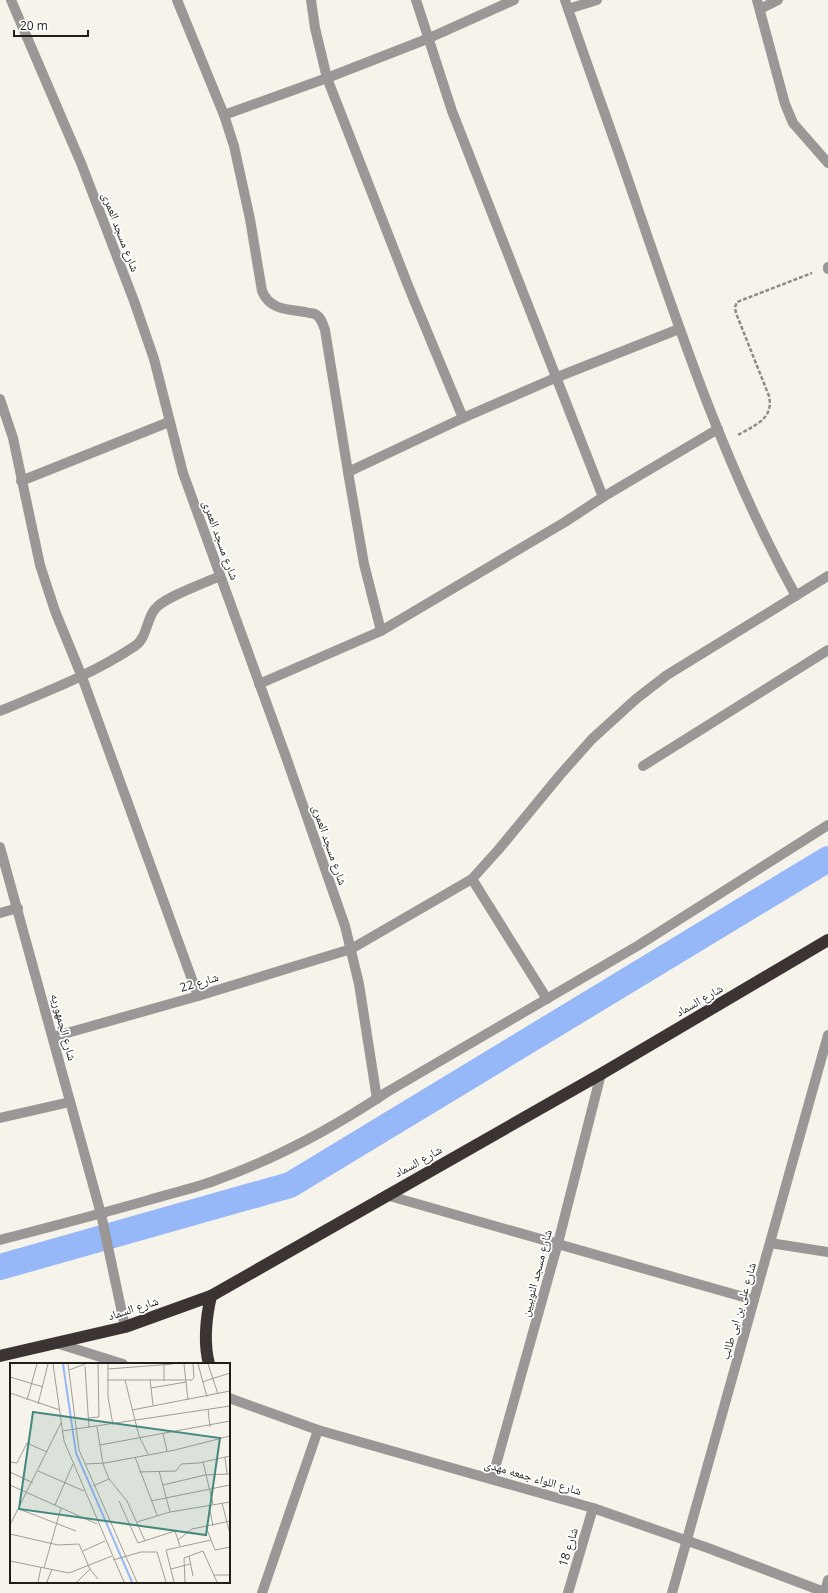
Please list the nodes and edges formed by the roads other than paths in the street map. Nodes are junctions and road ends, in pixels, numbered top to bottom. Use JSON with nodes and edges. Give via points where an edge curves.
{"nodes":[{"id":1,"x":11,"y":0,"type":"edge"},
{"id":2,"x":177,"y":0,"type":"edge"},
{"id":3,"x":311,"y":0,"type":"edge"},
{"id":4,"x":416,"y":0,"type":"edge"},
{"id":5,"x":514,"y":0,"type":"edge"},
{"id":6,"x":598,"y":0,"type":"edge"},
{"id":7,"x":778,"y":0,"type":"edge"},
{"id":8,"x":566,"y":5,"type":"edge"},
{"id":9,"x":758,"y":5,"type":"edge"},
{"id":10,"x":427,"y":39,"type":"junction"},
{"id":11,"x":328,"y":78,"type":"junction"},
{"id":12,"x":224,"y":115,"type":"junction"},
{"id":13,"x":828,"y":163,"type":"edge"},
{"id":14,"x":679,"y":329,"type":"junction"},
{"id":15,"x":555,"y":378,"type":"junction"},
{"id":16,"x":0,"y":399,"type":"edge"},
{"id":17,"x":463,"y":418,"type":"junction"},
{"id":18,"x":169,"y":422,"type":"junction"},
{"id":19,"x":718,"y":429,"type":"junction"},
{"id":20,"x":348,"y":472,"type":"junction"},
{"id":21,"x":21,"y":480,"type":"junction"},
{"id":22,"x":603,"y":497,"type":"junction"},
{"id":23,"x":220,"y":576,"type":"junction"},
{"id":24,"x":828,"y":576,"type":"edge"},
{"id":25,"x":796,"y":596,"type":"junction"},
{"id":26,"x":382,"y":631,"type":"junction"},
{"id":27,"x":828,"y":650,"type":"edge"},
{"id":28,"x":82,"y":677,"type":"junction"},
{"id":29,"x":259,"y":684,"type":"junction"},
{"id":30,"x":0,"y":711,"type":"edge"},
{"id":31,"x":643,"y":766,"type":"dead end"},
{"id":32,"x":828,"y":825,"type":"edge"},
{"id":33,"x":0,"y":847,"type":"edge"},
{"id":34,"x":472,"y":879,"type":"junction"},
{"id":35,"x":18,"y":908,"type":"junction"},
{"id":36,"x":0,"y":913,"type":"edge"},
{"id":37,"x":828,"y":940,"type":"edge"},
{"id":38,"x":351,"y":949,"type":"junction"},
{"id":39,"x":198,"y":996,"type":"junction"},
{"id":40,"x":547,"y":999,"type":"junction"},
{"id":41,"x":828,"y":1035,"type":"edge"},
{"id":42,"x":53,"y":1037,"type":"junction"},
{"id":43,"x":601,"y":1074,"type":"junction"},
{"id":44,"x":377,"y":1098,"type":"junction"},
{"id":45,"x":70,"y":1102,"type":"junction"},
{"id":46,"x":0,"y":1118,"type":"edge"},
{"id":47,"x":386,"y":1195,"type":"junction"},
{"id":48,"x":101,"y":1214,"type":"junction"},
{"id":49,"x":0,"y":1240,"type":"edge"},
{"id":50,"x":558,"y":1243,"type":"junction"},
{"id":51,"x":770,"y":1243,"type":"junction"},
{"id":52,"x":828,"y":1252,"type":"edge"},
{"id":53,"x":210,"y":1296,"type":"junction"},
{"id":54,"x":754,"y":1300,"type":"junction"},
{"id":55,"x":125,"y":1327,"type":"junction"},
{"id":56,"x":56,"y":1342,"type":"junction"},
{"id":57,"x":0,"y":1356,"type":"edge"},
{"id":58,"x":120,"y":1363,"type":"edge"},
{"id":59,"x":209,"y":1363,"type":"edge"},
{"id":60,"x":230,"y":1398,"type":"edge"},
{"id":61,"x":318,"y":1430,"type":"junction"},
{"id":62,"x":492,"y":1479,"type":"junction"},
{"id":63,"x":593,"y":1508,"type":"junction"},
{"id":64,"x":687,"y":1540,"type":"junction"},
{"id":65,"x":828,"y":1580,"type":"edge"},
{"id":66,"x":262,"y":1593,"type":"edge"},
{"id":67,"x":568,"y":1593,"type":"edge"},
{"id":68,"x":672,"y":1593,"type":"edge"},
{"id":69,"x":826,"y":1593,"type":"edge"}],
"edges":[{"from":1,"to":18,"type":"street","name":"شارع مسجد العمرى","via":[[81,164],[131,294],[154,359]]},
{"from":2,"to":12,"type":"street"},
{"from":3,"to":11,"type":"street"},
{"from":4,"to":10,"type":"street"},
{"from":5,"to":10,"type":"street"},
{"from":6,"to":8,"type":"street"},
{"from":7,"to":9,"type":"street"},
{"from":8,"to":14,"type":"street"},
{"from":9,"to":13,"type":"street","via":[[785,104],[793,123]]},
{"from":10,"to":11,"type":"street"},
{"from":10,"to":15,"type":"street","via":[[452,111]]},
{"from":11,"to":12,"type":"street"},
{"from":11,"to":17,"type":"street","via":[[409,288]]},
{"from":12,"to":20,"type":"street","via":[[234,146],[250,219],[262,291],[271,305],[315,314],[322,320],[326,330]]},
{"from":14,"to":15,"type":"street"},
{"from":14,"to":19,"type":"street"},
{"from":15,"to":17,"type":"street"},
{"from":15,"to":22,"type":"street"},
{"from":16,"to":21,"type":"street","via":[[13,438]]},
{"from":17,"to":20,"type":"street"},
{"from":18,"to":21,"type":"street"},
{"from":18,"to":23,"type":"street","name":"شارع مسجد العمرى","via":[[183,473]]},
{"from":19,"to":22,"type":"street"},
{"from":19,"to":25,"type":"street","via":[[777,562]]},
{"from":20,"to":26,"type":"street","via":[[364,564]]},
{"from":21,"to":28,"type":"street","via":[[40,565],[55,611]]},
{"from":22,"to":26,"type":"street"},
{"from":23,"to":28,"type":"street","via":[[169,599],[156,608],[148,618],[144,635],[136,645]]},
{"from":23,"to":29,"type":"street","name":"شارع مسجد العمرى"},
{"from":24,"to":25,"type":"street","name":"شارع 22"},
{"from":25,"to":34,"type":"street","name":"شارع 22","via":[[667,675],[636,699],[592,739]]},
{"from":26,"to":29,"type":"street"},
{"from":27,"to":31,"type":"street"},
{"from":28,"to":30,"type":"street"},
{"from":28,"to":39,"type":"street"},
{"from":29,"to":38,"type":"street","name":"شارع مسجد العمرى"},
{"from":32,"to":40,"type":"street","via":[[639,945]]},
{"from":33,"to":35,"type":"street","name":"شارع الجمهوريه"},
{"from":34,"to":38,"type":"street","name":"شارع 22"},
{"from":34,"to":40,"type":"street"},
{"from":35,"to":36,"type":"street"},
{"from":35,"to":42,"type":"street","name":"شارع الجمهوريه"},
{"from":37,"to":43,"type":"highway","name":"شارع السماد"},
{"from":38,"to":39,"type":"street","name":"شارع 22"},
{"from":38,"to":44,"type":"street","name":"شارع مسجد العمرى"},
{"from":39,"to":42,"type":"street","name":"شارع 22"},
{"from":40,"to":44,"type":"street"},
{"from":41,"to":51,"type":"street","name":"شارع على بن ابى طالب"},
{"from":42,"to":45,"type":"street","name":"شارع الجمهوريه"},
{"from":43,"to":47,"type":"highway","name":"شارع السماد"},
{"from":43,"to":50,"type":"street","name":"شارع مسجد النوبيين"},
{"from":44,"to":48,"type":"street","via":[[268,1159],[218,1180]]},
{"from":45,"to":46,"type":"street"},
{"from":45,"to":48,"type":"street","name":"شارع الجمهوريه"},
{"from":47,"to":50,"type":"street"},
{"from":47,"to":53,"type":"highway","name":"شارع السماد"},
{"from":48,"to":49,"type":"street"},
{"from":48,"to":55,"type":"street","name":"شارع الجمهوريه"},
{"from":50,"to":54,"type":"street"},
{"from":50,"to":62,"type":"street","name":"شارع مسجد النوبيين"},
{"from":51,"to":52,"type":"street"},
{"from":51,"to":54,"type":"street","name":"شارع على بن ابى طالب"},
{"from":53,"to":55,"type":"highway","name":"شارع السماد"},
{"from":53,"to":59,"type":"highway","via":[[205,1336]]},
{"from":54,"to":64,"type":"street","name":"شارع على بن ابى طالب"},
{"from":55,"to":56,"type":"highway","name":"شارع السماد"},
{"from":56,"to":57,"type":"highway","name":"شارع السماد"},
{"from":56,"to":58,"type":"street"},
{"from":60,"to":61,"type":"street","name":"شارع اللواء جمعه مهدى"},
{"from":61,"to":62,"type":"street","name":"شارع اللواء جمعه مهدى"},
{"from":61,"to":66,"type":"street"},
{"from":62,"to":63,"type":"street","name":"شارع اللواء جمعه مهدى"},
{"from":63,"to":64,"type":"street","name":"شارع اللواء جمعه مهدى"},
{"from":63,"to":67,"type":"street","name":"شارع 18"},
{"from":64,"to":68,"type":"street","name":"شارع على بن ابى طالب"},
{"from":64,"to":69,"type":"street","name":"شارع اللواء جمعه مهدى"},
{"from":65,"to":69,"type":"street"}]}
